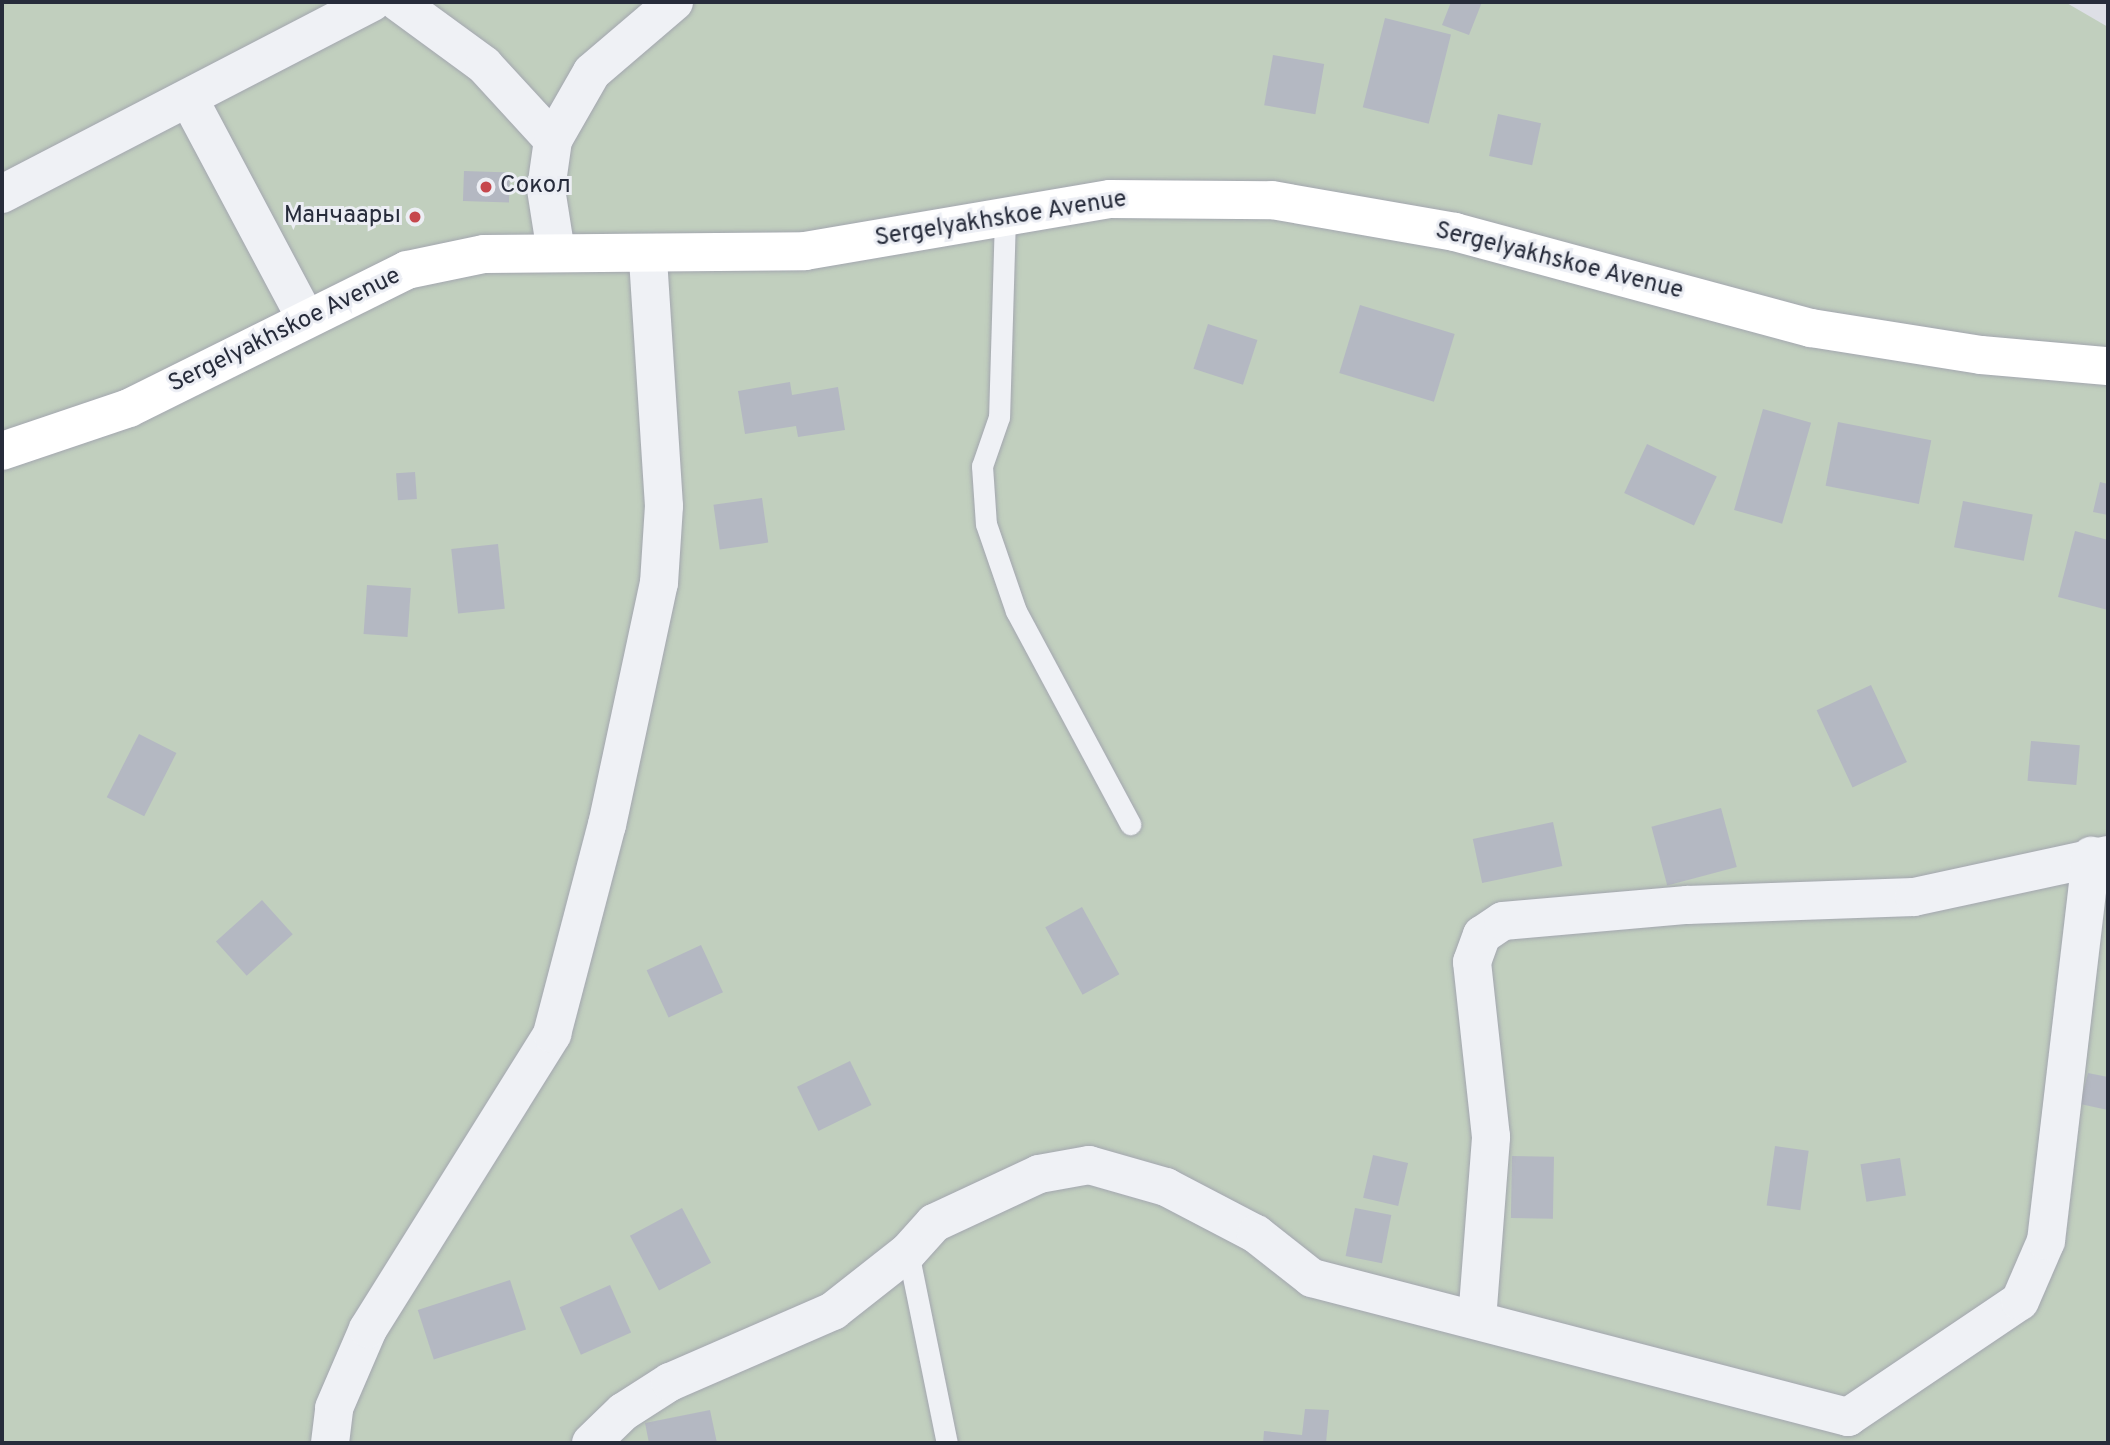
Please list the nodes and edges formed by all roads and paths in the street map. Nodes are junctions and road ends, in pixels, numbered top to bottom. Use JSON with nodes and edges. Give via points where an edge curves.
{"nodes":[{"id":1,"x":372,"y":2,"type":"edge"},
{"id":2,"x":398,"y":2,"type":"edge"},
{"id":3,"x":674,"y":2,"type":"edge"},
{"id":4,"x":189,"y":99,"type":"junction"},
{"id":5,"x":553,"y":140,"type":"junction"},
{"id":6,"x":2,"y":194,"type":"edge"},
{"id":7,"x":1005,"y":217,"type":"junction"},
{"id":8,"x":556,"y":251,"type":"junction"},
{"id":9,"x":648,"y":257,"type":"junction"},
{"id":10,"x":305,"y":317,"type":"junction"},
{"id":11,"x":2108,"y":366,"type":"edge"},
{"id":12,"x":2,"y":450,"type":"edge"},
{"id":13,"x":1130,"y":824,"type":"dead end"},
{"id":14,"x":2100,"y":856,"type":"edge"},
{"id":15,"x":908,"y":1252,"type":"junction"},
{"id":16,"x":1477,"y":1320,"type":"junction"},
{"id":17,"x":1848,"y":1417,"type":"junction"},
{"id":18,"x":330,"y":1443,"type":"edge"},
{"id":19,"x":591,"y":1443,"type":"edge"},
{"id":20,"x":947,"y":1443,"type":"edge"},
{"id":21,"x":1820,"y":1443,"type":"edge"}],
"edges":[{"from":1,"to":4,"type":"street"},
{"from":2,"to":5,"type":"street","via":[[484,65]]},
{"from":3,"to":5,"type":"street","via":[[592,72]]},
{"from":4,"to":6,"type":"street"},
{"from":4,"to":10,"type":"street"},
{"from":5,"to":8,"type":"street","via":[[546,189]]},
{"from":7,"to":9,"type":"main road","name":"Sergelyakhskoe Avenue","via":[[805,251]]},
{"from":7,"to":11,"type":"main road","name":"Sergelyakhskoe Avenue","via":[[1110,199],[1272,200],[1455,232],[1811,328],[1981,355]]},
{"from":7,"to":13,"type":"lane","via":[[999,417],[982,466],[986,524],[1016,611]]},
{"from":8,"to":9,"type":"main road","name":"Sergelyakhskoe Avenue"},
{"from":8,"to":10,"type":"main road","name":"Sergelyakhskoe Avenue","via":[[484,254],[407,270]]},
{"from":9,"to":18,"type":"street","via":[[664,506],[659,583],[607,825],[552,1034],[368,1329],[334,1408]]},
{"from":10,"to":12,"type":"main road","name":"Sergelyakhskoe Avenue","via":[[129,408]]},
{"from":14,"to":16,"type":"street","via":[[1914,897],[1661,908],[1503,921],[1482,935],[1472,962],[1492,1137]]},
{"from":14,"to":17,"type":"street","via":[[2046,1241],[2020,1301]]},
{"from":15,"to":16,"type":"street","via":[[934,1223],[989,1194],[1039,1174],[1089,1165],[1166,1187],[1256,1234],[1312,1278]]},
{"from":15,"to":19,"type":"street","via":[[833,1311],[670,1382],[623,1412]]},
{"from":15,"to":20,"type":"lane"},
{"from":16,"to":17,"type":"street"},
{"from":17,"to":21,"type":"street"}]}
